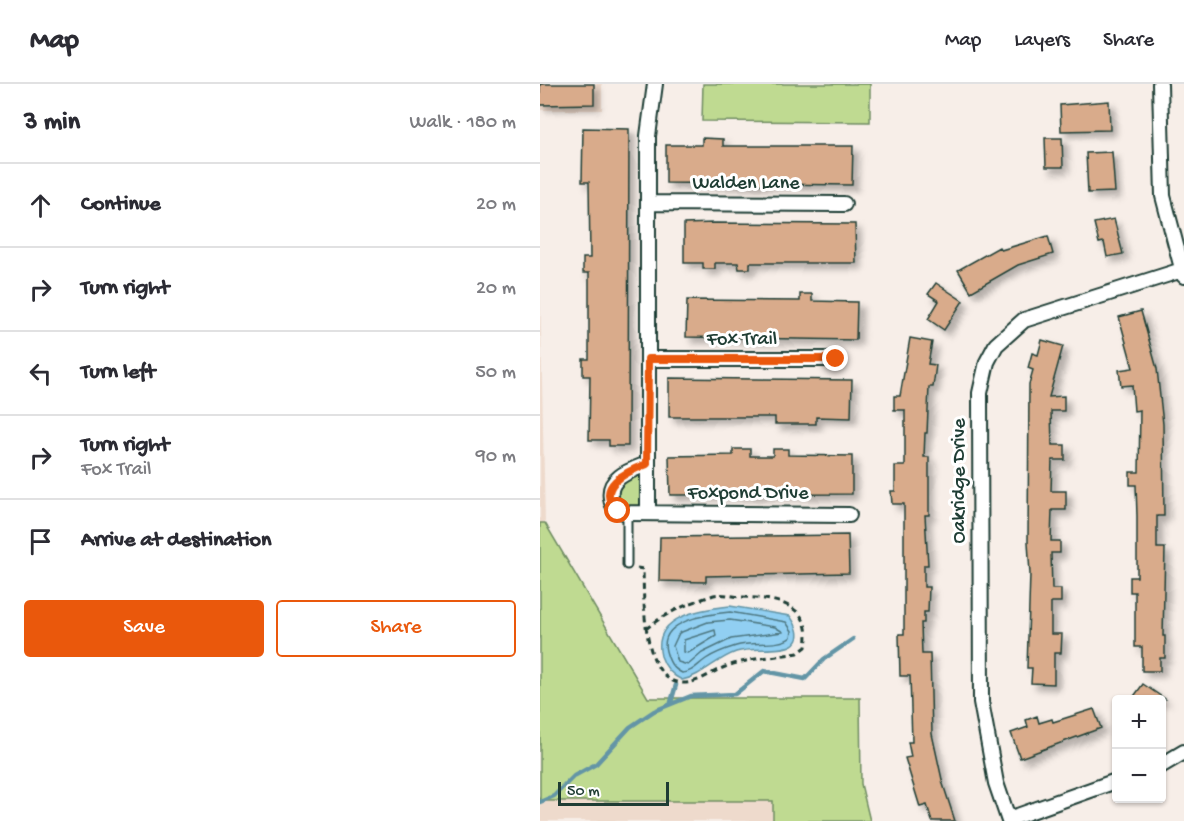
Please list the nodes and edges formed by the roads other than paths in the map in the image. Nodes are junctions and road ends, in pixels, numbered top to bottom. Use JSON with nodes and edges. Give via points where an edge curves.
{"nodes":[{"id":1,"x":655,"y":84,"type":"edge"},
{"id":2,"x":1160,"y":84,"type":"edge"},
{"id":3,"x":648,"y":203,"type":"junction"},
{"id":4,"x":844,"y":204,"type":"dead end"},
{"id":5,"x":1183,"y":273,"type":"edge"},
{"id":6,"x":648,"y":359,"type":"junction"},
{"id":7,"x":836,"y":359,"type":"dead end"},
{"id":8,"x":647,"y":464,"type":"junction"},
{"id":9,"x":627,"y":513,"type":"junction"},
{"id":10,"x":648,"y":513,"type":"junction"},
{"id":11,"x":849,"y":514,"type":"dead end"},
{"id":12,"x":627,"y":565,"type":"road end"},
{"id":13,"x":1184,"y":752,"type":"edge"},
{"id":14,"x":1166,"y":762,"type":"edge"},
{"id":15,"x":1112,"y":782,"type":"edge"},
{"id":16,"x":1009,"y":820,"type":"edge"}],
"edges":[{"from":1,"to":3,"type":"street","via":[[648,136]]},
{"from":2,"to":5,"type":"street","via":[[1163,196]]},
{"from":3,"to":4,"type":"street","name":"Walden Lane"},
{"from":3,"to":6,"type":"street"},
{"from":5,"to":16,"type":"street","name":"Oakridge Drive","via":[[1024,320],[996,345],[987,362],[980,393],[980,684],[984,730]]},
{"from":6,"to":7,"type":"street","name":"Fox Trail"},
{"from":6,"to":8,"type":"street"},
{"from":8,"to":9,"type":"street","via":[[614,481],[609,492],[612,505]]},
{"from":8,"to":10,"type":"street"},
{"from":9,"to":10,"type":"street","name":"Foxpond Drive"},
{"from":9,"to":12,"type":"lane"},
{"from":10,"to":11,"type":"street","name":"Foxpond Drive"},
{"from":13,"to":14,"type":"street"},
{"from":15,"to":16,"type":"street"}]}
